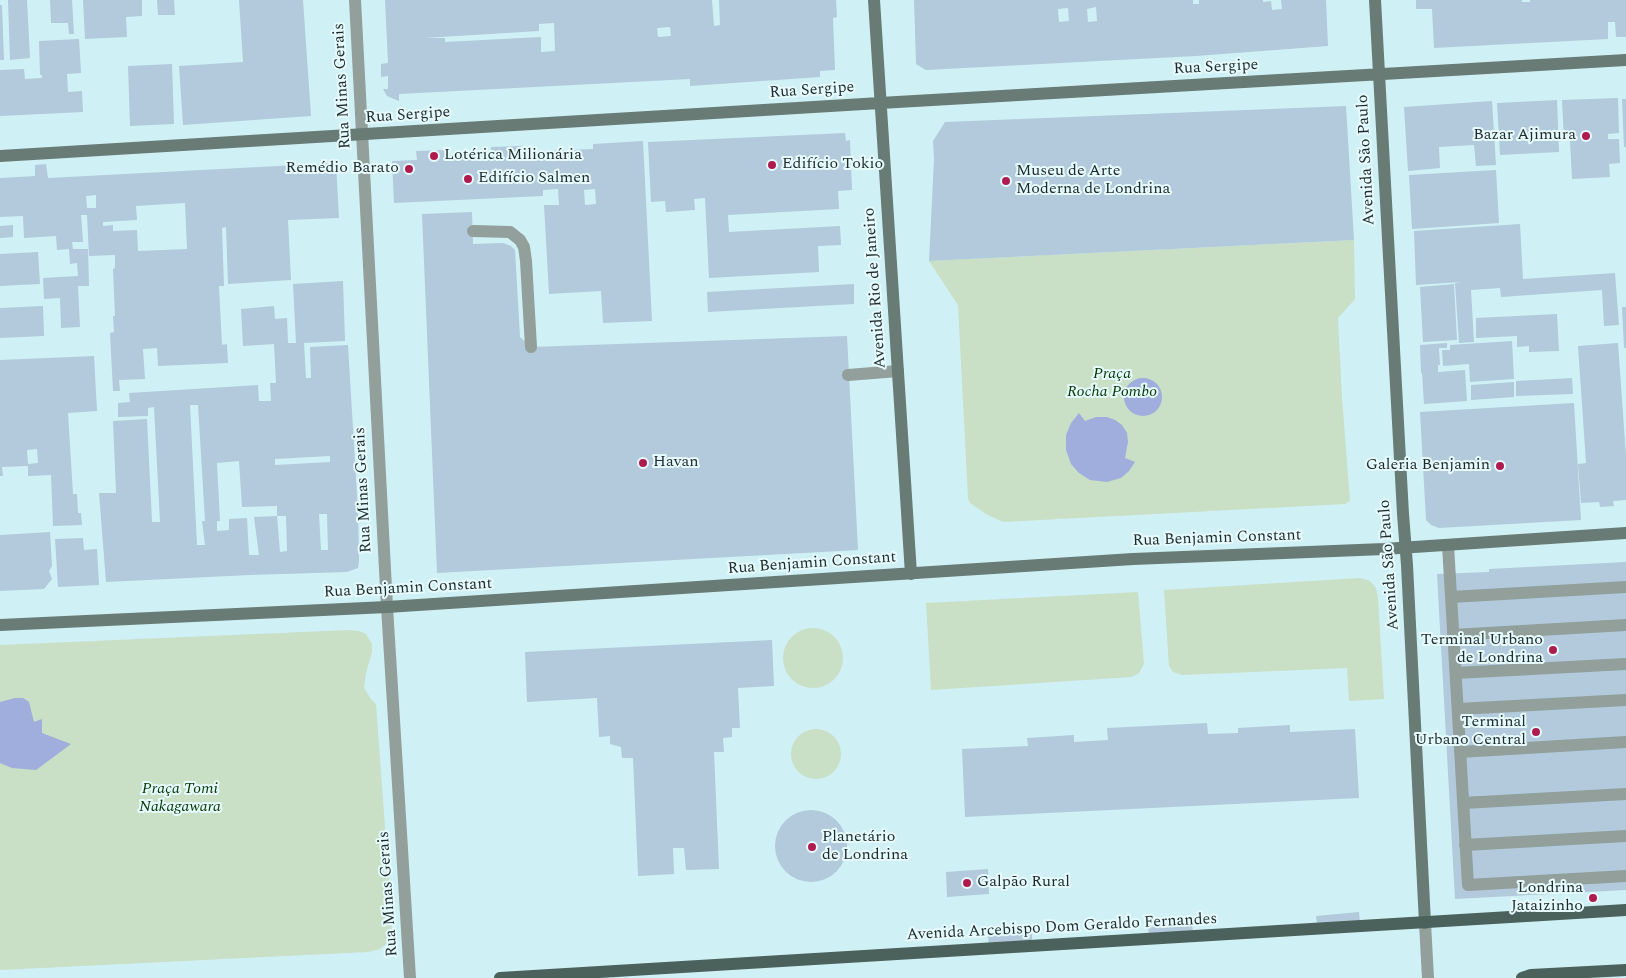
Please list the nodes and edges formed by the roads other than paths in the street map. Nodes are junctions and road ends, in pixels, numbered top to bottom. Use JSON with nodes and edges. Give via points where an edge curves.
{"nodes":[{"id":1,"x":355,"y":0,"type":"edge"},
{"id":2,"x":874,"y":0,"type":"edge"},
{"id":3,"x":1375,"y":0,"type":"edge"},
{"id":4,"x":1626,"y":60,"type":"edge"},
{"id":5,"x":1379,"y":75,"type":"junction"},
{"id":6,"x":880,"y":103,"type":"junction"},
{"id":7,"x":362,"y":135,"type":"junction"},
{"id":8,"x":0,"y":156,"type":"edge"},
{"id":9,"x":473,"y":231,"type":"dead end"},
{"id":10,"x":531,"y":347,"type":"dead end"},
{"id":11,"x":898,"y":371,"type":"junction"},
{"id":12,"x":848,"y":375,"type":"dead end"},
{"id":13,"x":1626,"y":533,"type":"edge"},
{"id":14,"x":1448,"y":545,"type":"junction"},
{"id":15,"x":1406,"y":547,"type":"junction"},
{"id":16,"x":911,"y":574,"type":"junction"},
{"id":17,"x":1626,"y":587,"type":"edge"},
{"id":18,"x":1451,"y":597,"type":"junction"},
{"id":19,"x":387,"y":607,"type":"junction"},
{"id":20,"x":0,"y":625,"type":"edge"},
{"id":21,"x":1626,"y":625,"type":"edge"},
{"id":22,"x":1453,"y":635,"type":"junction"},
{"id":23,"x":1626,"y":664,"type":"edge"},
{"id":24,"x":1456,"y":674,"type":"junction"},
{"id":25,"x":1626,"y":700,"type":"edge"},
{"id":26,"x":1458,"y":709,"type":"junction"},
{"id":27,"x":1626,"y":742,"type":"edge"},
{"id":28,"x":1460,"y":752,"type":"junction"},
{"id":29,"x":1626,"y":794,"type":"edge"},
{"id":30,"x":1463,"y":803,"type":"junction"},
{"id":31,"x":1626,"y":836,"type":"edge"},
{"id":32,"x":1466,"y":845,"type":"junction"},
{"id":33,"x":1626,"y":876,"type":"edge"},
{"id":34,"x":1626,"y":910,"type":"edge"},
{"id":35,"x":1425,"y":923,"type":"junction"},
{"id":36,"x":1626,"y":970,"type":"edge"},
{"id":37,"x":410,"y":978,"type":"edge"},
{"id":38,"x":500,"y":978,"type":"edge"},
{"id":39,"x":1428,"y":978,"type":"edge"},
{"id":40,"x":1522,"y":978,"type":"edge"}],
"edges":[{"from":1,"to":7,"type":"street","name":"Rua Minas Gerais"},
{"from":2,"to":6,"type":"street","name":"Avenida Rio de Janeiro"},
{"from":3,"to":5,"type":"street","name":"Avenida São Paulo"},
{"from":4,"to":5,"type":"street","name":"Rua Sergipe"},
{"from":5,"to":6,"type":"street","name":"Rua Sergipe"},
{"from":5,"to":15,"type":"street","name":"Avenida São Paulo"},
{"from":6,"to":7,"type":"street","name":"Rua Sergipe"},
{"from":6,"to":11,"type":"street","name":"Avenida Rio de Janeiro"},
{"from":7,"to":8,"type":"street","name":"Rua Sergipe"},
{"from":7,"to":19,"type":"street","name":"Rua Minas Gerais"},
{"from":9,"to":10,"type":"street","via":[[510,232],[520,240],[526,261]]},
{"from":11,"to":12,"type":"street"},
{"from":11,"to":16,"type":"street","name":"Avenida Rio de Janeiro"},
{"from":13,"to":14,"type":"street","name":"Rua Benjamin Constant"},
{"from":14,"to":15,"type":"street","name":"Rua Benjamin Constant"},
{"from":14,"to":18,"type":"street"},
{"from":15,"to":16,"type":"street","name":"Rua Benjamin Constant","via":[[1133,559]]},
{"from":15,"to":35,"type":"street","name":"Avenida São Paulo"},
{"from":16,"to":19,"type":"street","name":"Rua Benjamin Constant"},
{"from":17,"to":18,"type":"street"},
{"from":18,"to":22,"type":"street"},
{"from":19,"to":20,"type":"street","name":"Rua Benjamin Constant"},
{"from":19,"to":37,"type":"street","name":"Rua Minas Gerais"},
{"from":21,"to":22,"type":"street"},
{"from":22,"to":24,"type":"street"},
{"from":23,"to":24,"type":"street"},
{"from":24,"to":26,"type":"street"},
{"from":25,"to":26,"type":"street"},
{"from":26,"to":28,"type":"street"},
{"from":27,"to":28,"type":"street"},
{"from":28,"to":30,"type":"street"},
{"from":29,"to":30,"type":"street"},
{"from":30,"to":32,"type":"street"},
{"from":31,"to":32,"type":"street"},
{"from":32,"to":33,"type":"street","via":[[1468,885]]},
{"from":34,"to":35,"type":"main road","name":"Avenida Arcebispo Dom Geraldo Fernandes"},
{"from":35,"to":38,"type":"main road","name":"Avenida Arcebispo Dom Geraldo Fernandes"},
{"from":35,"to":39,"type":"street","name":"Avenida São Paulo"},
{"from":36,"to":40,"type":"main road"}]}
